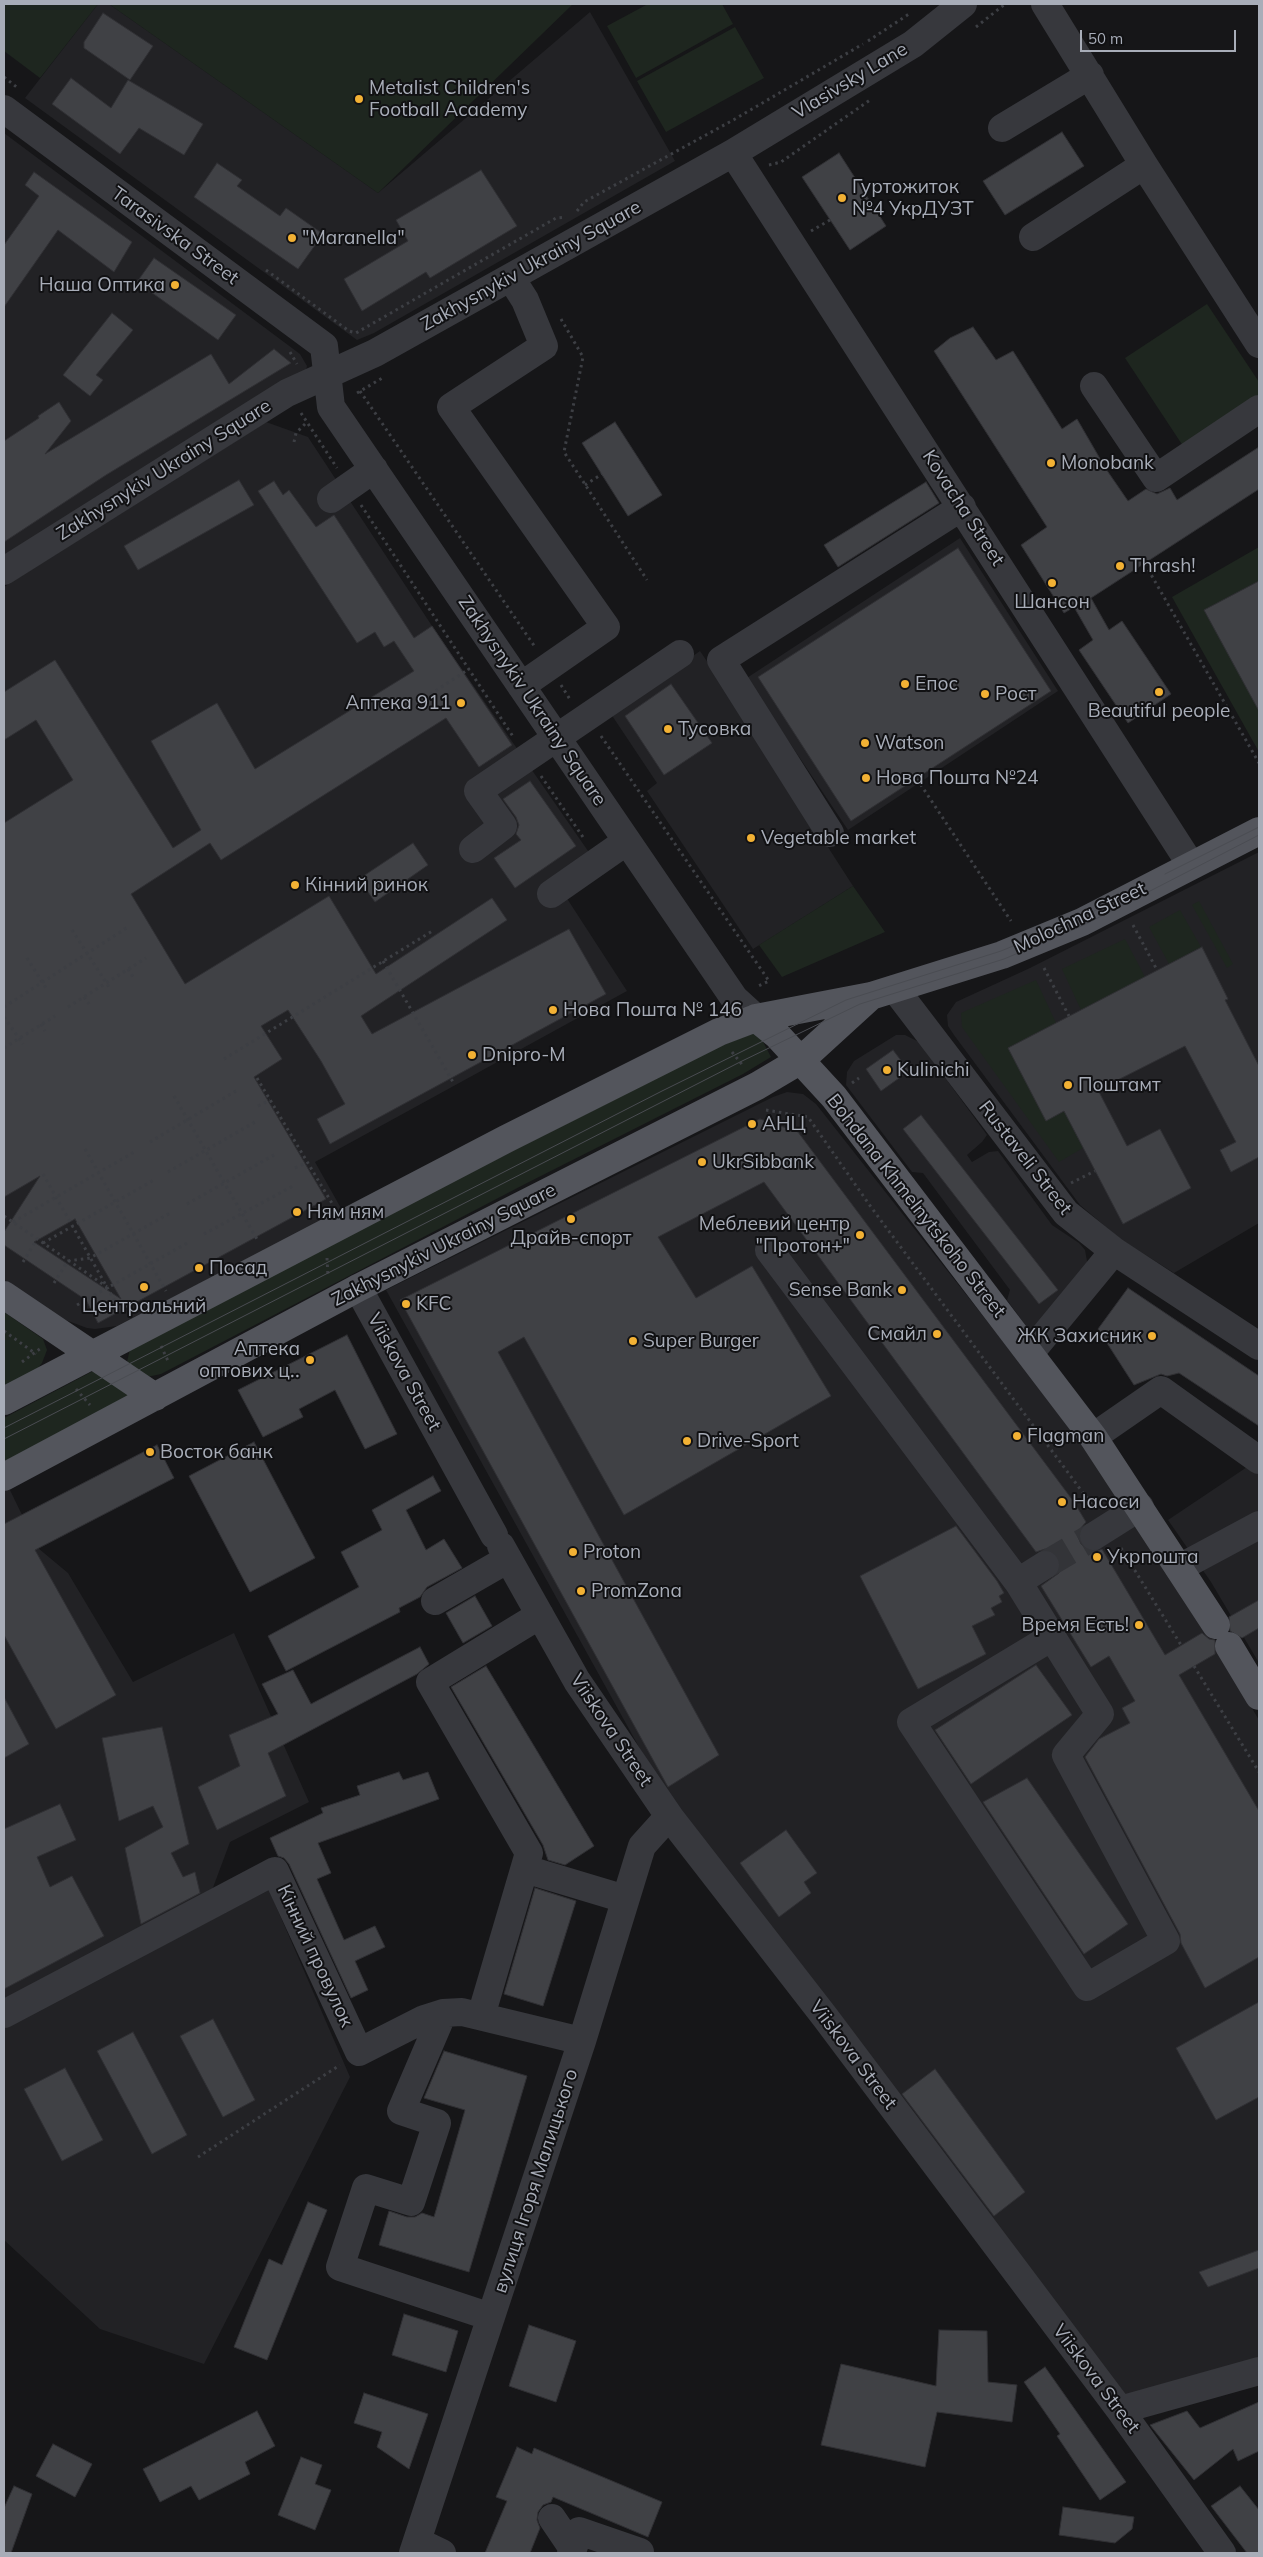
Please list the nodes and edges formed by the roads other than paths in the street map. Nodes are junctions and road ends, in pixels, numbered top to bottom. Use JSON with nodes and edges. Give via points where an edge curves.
{"nodes":[{"id":1,"x":963,"y":4,"type":"edge"},
{"id":2,"x":1045,"y":4,"type":"edge"},
{"id":3,"x":1090,"y":75,"type":"junction"},
{"id":4,"x":12,"y":99,"type":"edge"},
{"id":5,"x":1002,"y":128,"type":"dead end"},
{"id":6,"x":733,"y":152,"type":"junction"},
{"id":7,"x":1144,"y":165,"type":"junction"},
{"id":8,"x":1033,"y":237,"type":"dead end"},
{"id":9,"x":511,"y":278,"type":"junction"},
{"id":10,"x":1259,"y":341,"type":"edge"},
{"id":11,"x":328,"y":374,"type":"junction"},
{"id":12,"x":1094,"y":386,"type":"dead end"},
{"id":13,"x":1259,"y":409,"type":"edge"},
{"id":14,"x":374,"y":469,"type":"junction"},
{"id":15,"x":340,"y":493,"type":"road end"},
{"id":16,"x":962,"y":507,"type":"junction"},
{"id":17,"x":4,"y":571,"type":"edge"},
{"id":18,"x":680,"y":654,"type":"dead end"},
{"id":19,"x":521,"y":686,"type":"junction"},
{"id":20,"x":556,"y":737,"type":"junction"},
{"id":21,"x":1259,"y":831,"type":"edge"},
{"id":22,"x":830,"y":833,"type":"dead end"},
{"id":23,"x":627,"y":841,"type":"junction"},
{"id":24,"x":473,"y":849,"type":"dead end"},
{"id":25,"x":1191,"y":865,"type":"junction"},
{"id":26,"x":550,"y":894,"type":"dead end"},
{"id":27,"x":883,"y":993,"type":"junction"},
{"id":28,"x":756,"y":1018,"type":"junction"},
{"id":29,"x":801,"y":1060,"type":"junction"},
{"id":30,"x":769,"y":1250,"type":"dead end"},
{"id":31,"x":1114,"y":1251,"type":"junction"},
{"id":32,"x":358,"y":1288,"type":"junction"},
{"id":33,"x":4,"y":1295,"type":"edge"},
{"id":34,"x":1259,"y":1346,"type":"edge"},
{"id":35,"x":1030,"y":1353,"type":"junction"},
{"id":36,"x":91,"y":1355,"type":"junction"},
{"id":37,"x":155,"y":1397,"type":"junction"},
{"id":38,"x":4,"y":1401,"type":"edge"},
{"id":39,"x":1093,"y":1437,"type":"junction"},
{"id":40,"x":1259,"y":1460,"type":"edge"},
{"id":41,"x":4,"y":1477,"type":"edge"},
{"id":42,"x":1140,"y":1507,"type":"junction"},
{"id":43,"x":1259,"y":1525,"type":"edge"},
{"id":44,"x":1101,"y":1532,"type":"tunnel mouth"},
{"id":45,"x":501,"y":1547,"type":"junction"},
{"id":46,"x":1045,"y":1565,"type":"tunnel mouth"},
{"id":47,"x":1179,"y":1568,"type":"junction"},
{"id":48,"x":1018,"y":1582,"type":"junction"},
{"id":49,"x":435,"y":1601,"type":"dead end"},
{"id":50,"x":540,"y":1615,"type":"junction"},
{"id":51,"x":1052,"y":1637,"type":"junction"},
{"id":52,"x":1259,"y":1696,"type":"edge"},
{"id":53,"x":670,"y":1816,"type":"junction"},
{"id":54,"x":525,"y":1869,"type":"junction"},
{"id":55,"x":625,"y":1899,"type":"junction"},
{"id":56,"x":443,"y":2013,"type":"junction"},
{"id":57,"x":4,"y":2014,"type":"edge"},
{"id":58,"x":481,"y":2016,"type":"junction"},
{"id":59,"x":582,"y":2041,"type":"junction"},
{"id":60,"x":491,"y":2317,"type":"junction"},
{"id":61,"x":1259,"y":2371,"type":"edge"},
{"id":62,"x":1120,"y":2410,"type":"junction"},
{"id":63,"x":552,"y":2518,"type":"dead end"},
{"id":64,"x":415,"y":2547,"type":"edge"},
{"id":65,"x":572,"y":2551,"type":"edge"},
{"id":66,"x":640,"y":2552,"type":"dead end"},
{"id":67,"x":442,"y":2553,"type":"edge"},
{"id":68,"x":1222,"y":2553,"type":"edge"}],
"edges":[{"from":1,"to":6,"type":"street","name":"Vlasivsky Lane","via":[[912,44]]},
{"from":2,"to":3,"type":"street"},
{"from":3,"to":5,"type":"street"},
{"from":3,"to":7,"type":"street"},
{"from":4,"to":11,"type":"street","name":"Tarasivska Street","via":[[324,346]]},
{"from":6,"to":9,"type":"street","name":"Zakhysnykiv Ukrainy Square"},
{"from":6,"to":16,"type":"street","name":"Kovacha Street"},
{"from":7,"to":8,"type":"street"},
{"from":7,"to":10,"type":"street"},
{"from":9,"to":11,"type":"street","name":"Zakhysnykiv Ukrainy Square","via":[[375,353]]},
{"from":9,"to":19,"type":"street","via":[[525,300],[544,346],[451,407],[606,627]]},
{"from":11,"to":14,"type":"street","name":"Zakhysnykiv Ukrainy Square","via":[[331,407]]},
{"from":11,"to":17,"type":"street","name":"Zakhysnykiv Ukrainy Square","via":[[287,393]]},
{"from":12,"to":13,"type":"street","via":[[1156,478]]},
{"from":14,"to":15,"type":"street"},
{"from":14,"to":19,"type":"street","name":"Zakhysnykiv Ukrainy Square"},
{"from":16,"to":22,"type":"street","via":[[721,660]]},
{"from":16,"to":25,"type":"street","name":"Kovacha Street"},
{"from":18,"to":20,"type":"street"},
{"from":19,"to":20,"type":"street","name":"Zakhysnykiv Ukrainy Square"},
{"from":20,"to":23,"type":"street","name":"Zakhysnykiv Ukrainy Square"},
{"from":20,"to":24,"type":"street","via":[[478,791],[503,826]]},
{"from":21,"to":25,"type":"main road","name":"Molochna Street"},
{"from":23,"to":26,"type":"street"},
{"from":23,"to":28,"type":"street","name":"Zakhysnykiv Ukrainy Square","via":[[734,998]]},
{"from":25,"to":27,"type":"main road","name":"Molochna Street","via":[[1064,929],[1002,955]]},
{"from":27,"to":28,"type":"main road"},
{"from":27,"to":29,"type":"main road","name":"Zakhysnykiv Ukrainy Square"},
{"from":27,"to":31,"type":"street","name":"Rustaveli Street","via":[[1066,1213]]},
{"from":28,"to":29,"type":"main road","name":"Bohdana Khmelnytskoho Street"},
{"from":28,"to":36,"type":"main road","via":[[719,1032],[513,1135]]},
{"from":29,"to":32,"type":"main road","name":"Zakhysnykiv Ukrainy Square","via":[[757,1086]]},
{"from":29,"to":35,"type":"main road","name":"Bohdana Khmelnytskoho Street","via":[[834,1096]]},
{"from":30,"to":48,"type":"street"},
{"from":31,"to":34,"type":"street","name":"Rustaveli Street"},
{"from":31,"to":35,"type":"street"},
{"from":32,"to":37,"type":"main road","name":"Zakhysnykiv Ukrainy Square"},
{"from":32,"to":45,"type":"street","name":"Viiskova Street"},
{"from":33,"to":36,"type":"main road"},
{"from":35,"to":39,"type":"main road","name":"Bohdana Khmelnytskoho Street"},
{"from":36,"to":37,"type":"main road"},
{"from":36,"to":38,"type":"main road"},
{"from":37,"to":41,"type":"main road","name":"Zakhysnykiv Ukrainy Square"},
{"from":39,"to":40,"type":"street","via":[[1161,1390]]},
{"from":39,"to":42,"type":"main road","name":"Bohdana Khmelnytskoho Street"},
{"from":42,"to":44,"type":"street"},
{"from":42,"to":47,"type":"main road","name":"Bohdana Khmelnytskoho Street"},
{"from":43,"to":47,"type":"street"},
{"from":45,"to":49,"type":"street"},
{"from":45,"to":50,"type":"street","name":"Viiskova Street"},
{"from":46,"to":48,"type":"street"},
{"from":47,"to":52,"type":"main road","name":"Bohdana Khmelnytskoho Street"},
{"from":48,"to":51,"type":"street"},
{"from":50,"to":53,"type":"street","name":"Viiskova Street","via":[[577,1682]]},
{"from":50,"to":54,"type":"street","via":[[430,1682],[530,1853]]},
{"from":51,"to":51,"type":"street","via":[[1100,1714],[1066,1755],[1166,1941],[1088,1986],[911,1722]]},
{"from":53,"to":55,"type":"street","name":"вулиця Ігоря Малицького","via":[[642,1846]]},
{"from":53,"to":62,"type":"street","name":"Viiskova Street"},
{"from":54,"to":55,"type":"street"},
{"from":54,"to":58,"type":"street"},
{"from":55,"to":59,"type":"street","name":"вулиця Ігоря Малицького"},
{"from":56,"to":57,"type":"street","name":"Кінний провулок","via":[[408,2026],[359,2052],[275,1870]]},
{"from":56,"to":58,"type":"street","name":"Кінний провулок"},
{"from":56,"to":60,"type":"street","via":[[401,2111],[437,2123],[411,2202],[366,2188],[340,2266]]},
{"from":58,"to":59,"type":"street","name":"Кінний провулок"},
{"from":59,"to":60,"type":"street","name":"вулиця Ігоря Малицького"},
{"from":60,"to":64,"type":"street","name":"вулиця Ігоря Малицького"},
{"from":61,"to":62,"type":"street"},
{"from":62,"to":68,"type":"street","name":"Viiskova Street"},
{"from":63,"to":65,"type":"street"},
{"from":64,"to":67,"type":"street"},
{"from":65,"to":66,"type":"street","via":[[579,2530]]}]}
